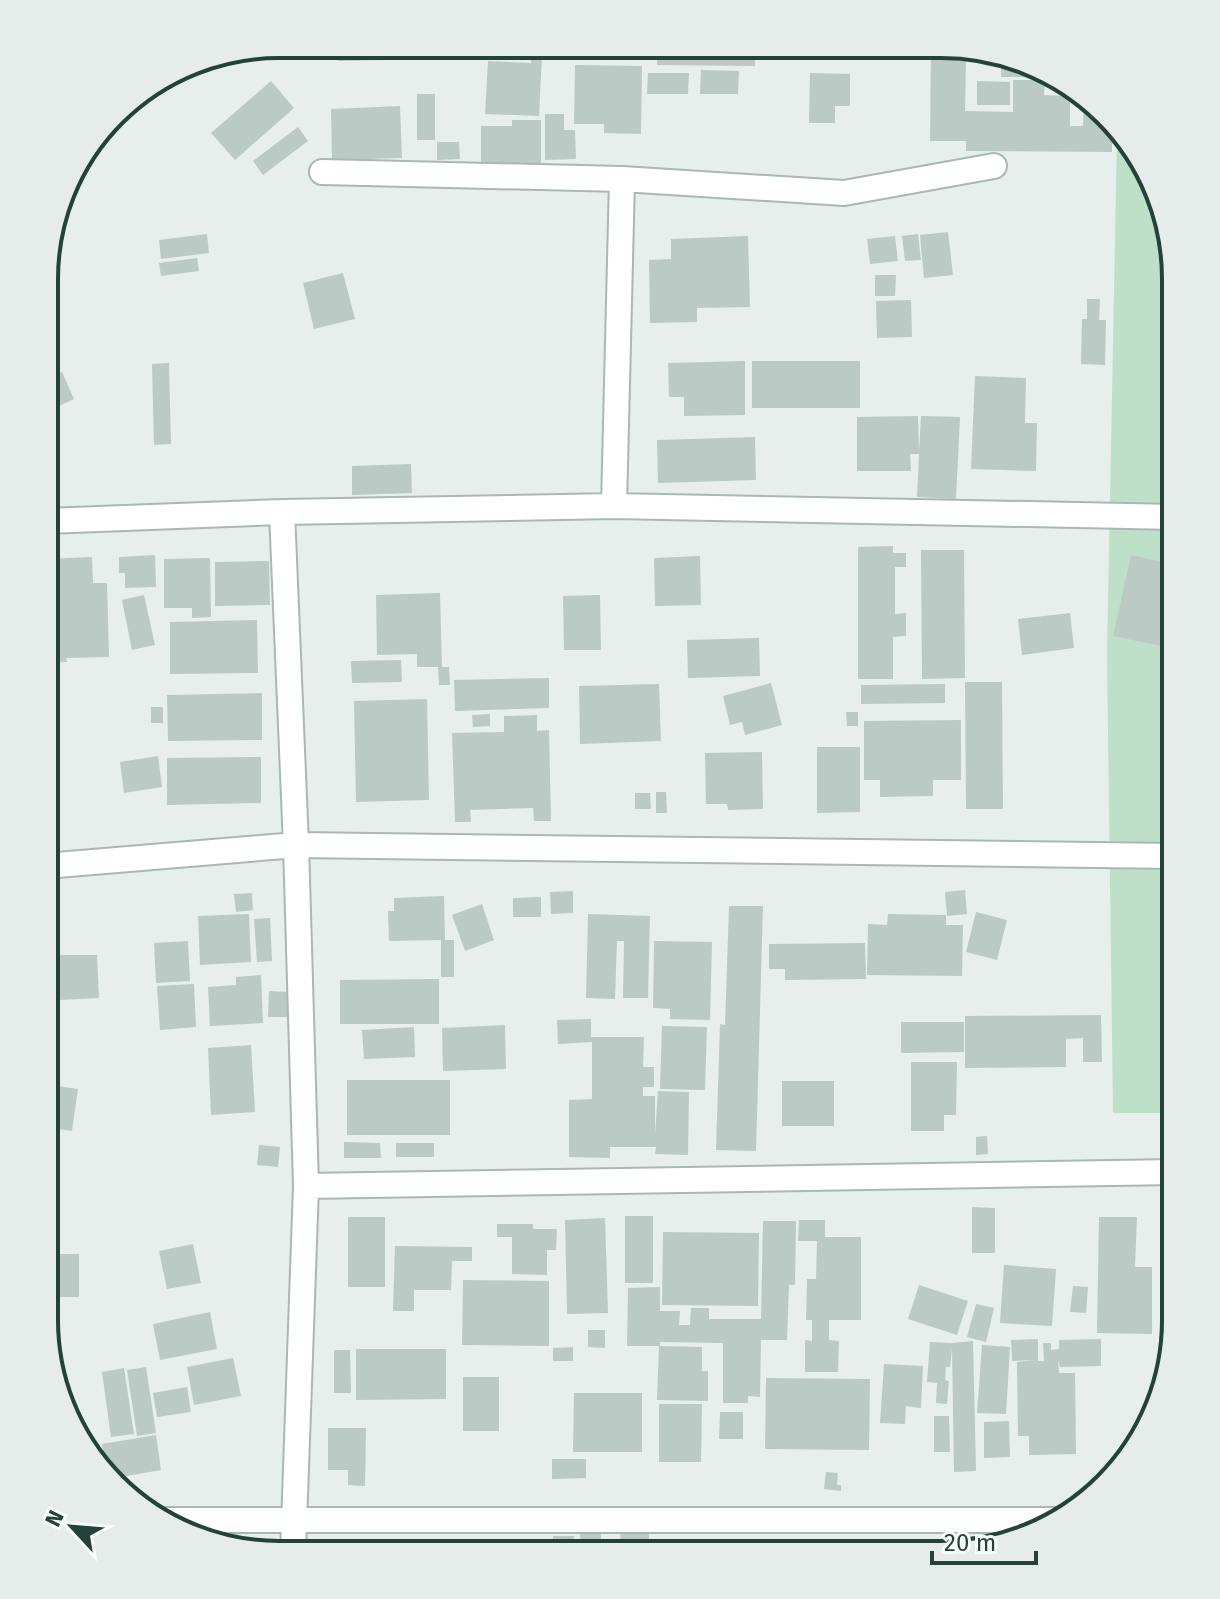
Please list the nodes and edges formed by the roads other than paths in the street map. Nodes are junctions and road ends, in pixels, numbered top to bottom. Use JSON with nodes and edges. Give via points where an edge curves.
{"nodes":[{"id":1,"x":994,"y":166,"type":"dead end"},
{"id":2,"x":322,"y":172,"type":"dead end"},
{"id":3,"x":622,"y":179,"type":"junction"},
{"id":4,"x":614,"y":506,"type":"junction"},
{"id":5,"x":282,"y":512,"type":"junction"},
{"id":6,"x":1162,"y":517,"type":"edge"},
{"id":7,"x":58,"y":521,"type":"edge"},
{"id":8,"x":296,"y":845,"type":"junction"},
{"id":9,"x":1162,"y":856,"type":"edge"},
{"id":10,"x":58,"y":865,"type":"edge"},
{"id":11,"x":1162,"y":1172,"type":"edge"},
{"id":12,"x":306,"y":1186,"type":"junction"},
{"id":13,"x":293,"y":1519,"type":"junction"},
{"id":14,"x":185,"y":1520,"type":"edge"},
{"id":15,"x":1034,"y":1520,"type":"edge"},
{"id":16,"x":293,"y":1541,"type":"edge"}],
"edges":[{"from":1,"to":3,"type":"street","via":[[844,193]]},
{"from":2,"to":3,"type":"street"},
{"from":3,"to":4,"type":"street"},
{"from":4,"to":5,"type":"street"},
{"from":4,"to":6,"type":"street"},
{"from":5,"to":7,"type":"street"},
{"from":5,"to":8,"type":"street"},
{"from":8,"to":9,"type":"street"},
{"from":8,"to":10,"type":"street"},
{"from":8,"to":12,"type":"street"},
{"from":11,"to":12,"type":"street"},
{"from":12,"to":13,"type":"street"},
{"from":13,"to":14,"type":"street"},
{"from":13,"to":15,"type":"street"},
{"from":13,"to":16,"type":"street"}]}
